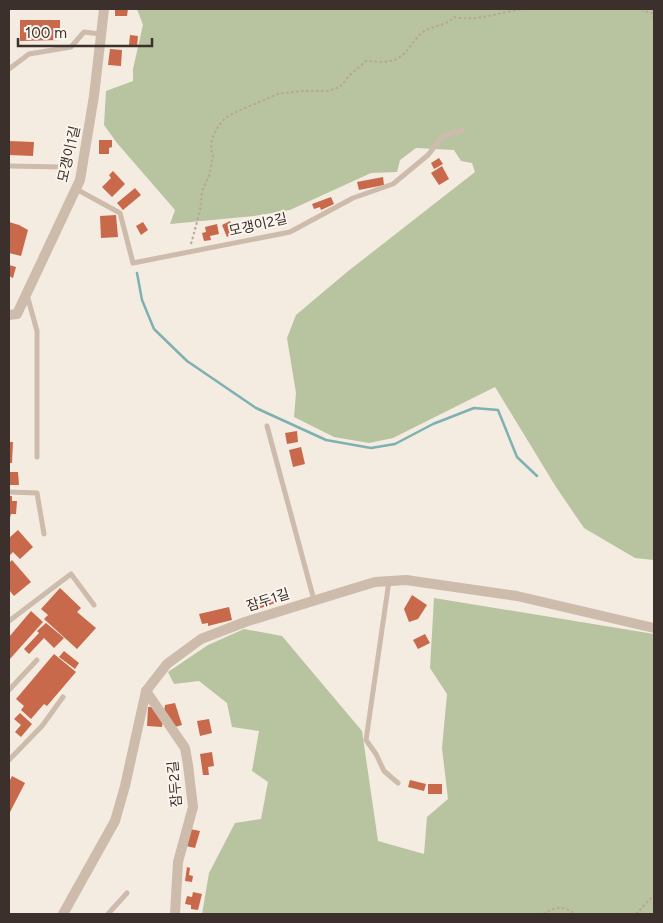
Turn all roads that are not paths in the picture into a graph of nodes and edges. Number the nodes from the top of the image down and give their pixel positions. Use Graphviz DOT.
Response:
graph roads {
  1 [pos="104,9"];
  2 [pos="100,34"];
  3 [pos="9,69"];
  4 [pos="463,130"];
  5 [pos="9,166"];
  6 [pos="60,168"];
  7 [pos="76,188"];
  8 [pos="26,294"];
  9 [pos="9,315"];
  10 [pos="267,426"];
  11 [pos="37,456"];
  12 [pos="9,492"];
  13 [pos="44,534"];
  14 [pos="390,582"];
  15 [pos="314,600"];
  16 [pos="94,605"];
  17 [pos="9,621"];
  18 [pos="654,628"];
  19 [pos="37,660"];
  20 [pos="9,690"];
  21 [pos="146,691"];
  22 [pos="63,697"];
  23 [pos="9,760"];
  24 [pos="398,783"];
  25 [pos="127,893"];
  26 [pos="63,914"];
  27 [pos="108,914"];
  28 [pos="175,914"];
  1 -- 2 [label="street, 모갱이1길"];
  2 -- 3 [label="lane"];
  2 -- 7 [label="street, 모갱이1길"];
  4 -- 7 [label="lane, 모갱이2길"];
  5 -- 6 [label="lane"];
  7 -- 8 [label="street, 모갱이1길"];
  8 -- 9 [label="street, 모갱이1길"];
  8 -- 11 [label="lane"];
  10 -- 15 [label="lane"];
  12 -- 13 [label="lane"];
  14 -- 15 [label="street, 잠두1길"];
  14 -- 18 [label="street, 잠두1길"];
  14 -- 24 [label="lane"];
  15 -- 21 [label="street, 잠두1길"];
  16 -- 17 [label="lane"];
  19 -- 20 [label="lane"];
  21 -- 26 [label="street, 잠두1길"];
  21 -- 28 [label="street, 잠두2길"];
  22 -- 23 [label="lane"];
  25 -- 27 [label="lane"];
}
